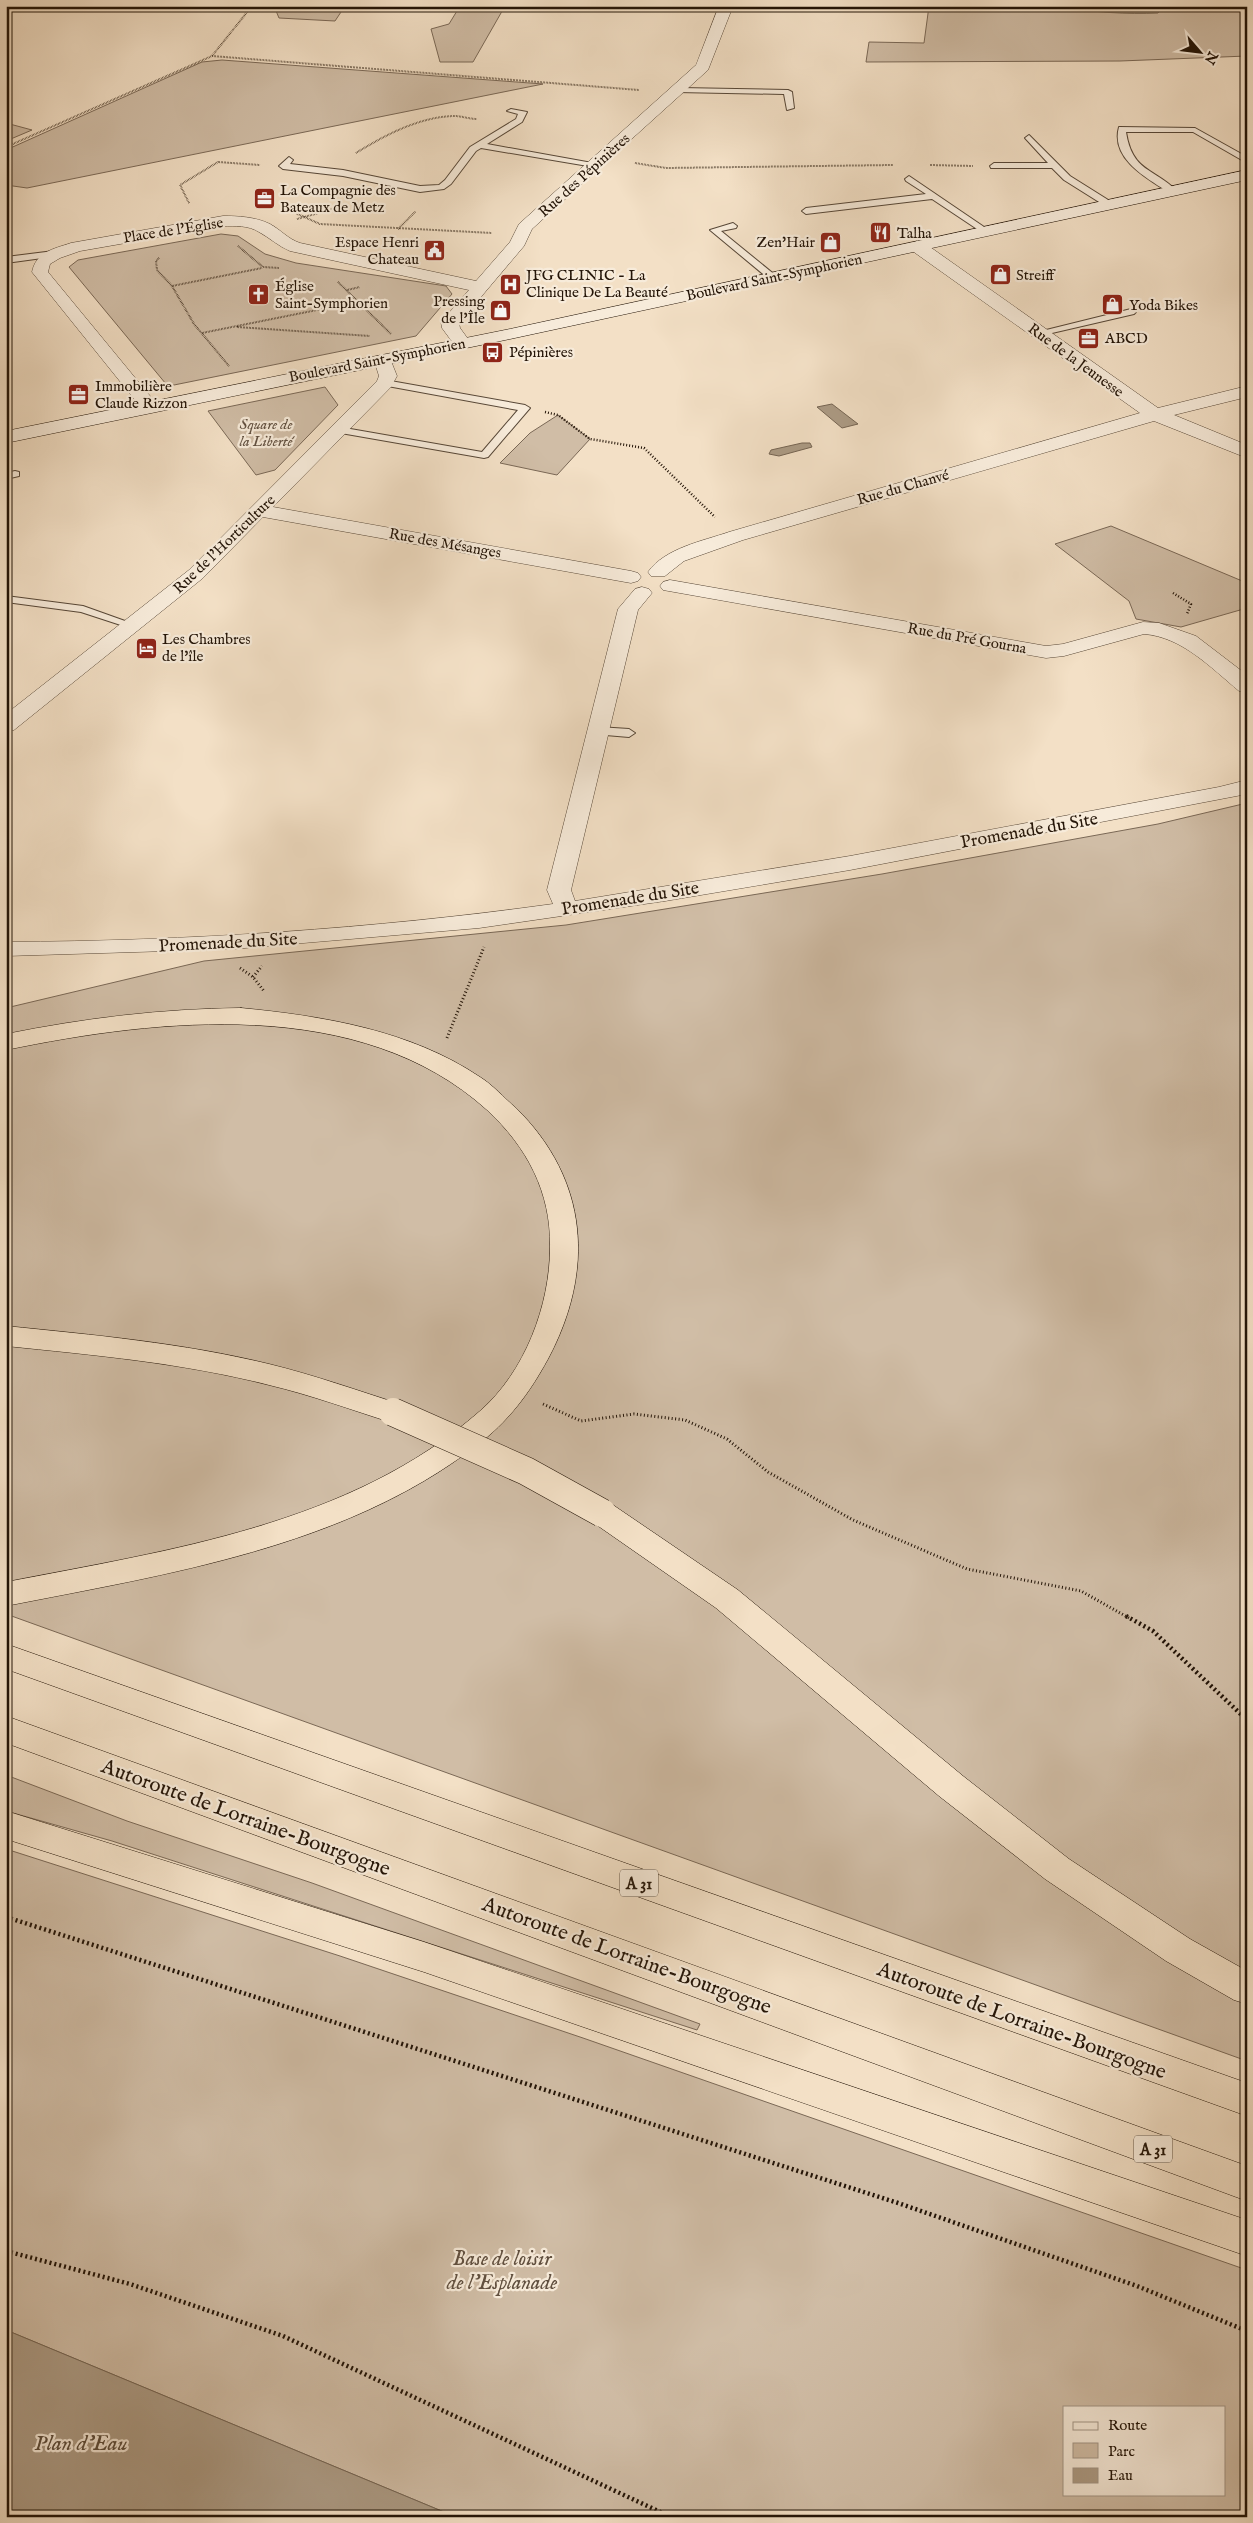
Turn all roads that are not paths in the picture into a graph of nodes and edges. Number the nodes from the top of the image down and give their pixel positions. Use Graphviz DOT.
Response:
graph roads {
  1 [pos="726,6"];
  2 [pos="679,91"];
  3 [pos="790,108"];
  4 [pos="511,111"];
  5 [pos="1029,138"];
  6 [pos="480,145"];
  7 [pos="598,161"];
  8 [pos="1247,161"];
  9 [pos="286,163"];
  10 [pos="994,166"];
  11 [pos="1053,166"];
  12 [pos="1247,175"];
  13 [pos="909,179"];
  14 [pos="1173,191"];
  15 [pos="934,196"];
  16 [pos="1110,205"];
  17 [pos="806,211"];
  18 [pos="733,226"];
  19 [pos="986,231"];
  20 [pos="917,246"];
  21 [pos="54,254"];
  22 [pos="6,260"];
  23 [pos="772,277"];
  24 [pos="480,287"];
  25 [pos="1131,312"];
  26 [pos="1038,333"];
  27 [pos="462,343"];
  28 [pos="382,360"];
  29 [pos="386,383"];
  30 [pos="1247,391"];
  31 [pos="149,406"];
  32 [pos="1154,414"];
  33 [pos="339,430"];
  34 [pos="6,437"];
  35 [pos="1247,452"];
  36 [pos="260,511"];
  37 [pos="664,579"];
  38 [pos="636,585"];
  39 [pos="6,599"];
  40 [pos="132,626"];
  41 [pos="1247,686"];
  42 [pos="6,725"];
  43 [pos="598,731"];
  44 [pos="629,733"];
  45 [pos="1247,786"];
  46 [pos="566,908"];
  47 [pos="6,949"];
  48 [pos="6,1042"];
  49 [pos="6,1336"];
  50 [pos="6,1594"];
  51 [pos="19,1661"];
  52 [pos="6,1729"];
  53 [pos="6,1825"];
  54 [pos="1247,1989"];
  55 [pos="1247,2100"];
  56 [pos="1247,2184"];
  57 [pos="1247,2238"];
  1 -- 2 [label="street, Rue des Pépinières"];
  2 -- 3 [label="lane"];
  2 -- 7 [label="street, Rue des Pépinières"];
  4 -- 6 [label="lane"];
  5 -- 11 [label="lane"];
  6 -- 7 [label="lane"];
  6 -- 9 [label="lane"];
  7 -- 24 [label="street, Rue des Pépinières"];
  8 -- 14 [label="lane"];
  10 -- 11 [label="lane"];
  11 -- 16 [label="lane"];
  12 -- 14 [label="street, Boulevard Saint-Symphorien"];
  13 -- 15 [label="lane"];
  14 -- 16 [label="street, Boulevard Saint-Symphorien"];
  15 -- 17 [label="lane"];
  15 -- 19 [label="lane"];
  16 -- 19 [label="street, Boulevard Saint-Symphorien"];
  18 -- 23 [label="lane"];
  19 -- 20 [label="street, Boulevard Saint-Symphorien"];
  20 -- 23 [label="street, Boulevard Saint-Symphorien"];
  20 -- 26 [label="street, Rue de la Jeunesse"];
  21 -- 22 [label="lane"];
  21 -- 24 [label="street, Place de l'Église"];
  21 -- 31 [label="street"];
  23 -- 27 [label="street, Boulevard Saint-Symphorien"];
  24 -- 27 [label="street, Rue des Pépinières"];
  25 -- 26 [label="lane"];
  26 -- 32 [label="street, Rue de la Jeunesse"];
  27 -- 28 [label="street, Boulevard Saint-Symphorien"];
  28 -- 29 [label="street"];
  28 -- 31 [label="street, Boulevard Saint-Symphorien"];
  29 -- 33 [label="street, Rue de l'Horticulture"];
  29 -- 33 [label="lane"];
  30 -- 32 [label="street, Rue du Chanvé"];
  31 -- 34 [label="street, Boulevard Saint-Symphorien"];
  32 -- 35 [label="street, Rue de la Jeunesse"];
  32 -- 37 [label="street, Rue du Chanvé"];
  33 -- 36 [label="street, Rue de l'Horticulture"];
  36 -- 38 [label="street, Rue des Mésanges"];
  36 -- 40 [label="street, Rue de l'Horticulture"];
  37 -- 38 [label="street"];
  37 -- 41 [label="street, Rue du Pré Gourna"];
  38 -- 43 [label="street"];
  39 -- 40 [label="lane"];
  40 -- 42 [label="street, Rue de l'Horticulture"];
  43 -- 44 [label="lane"];
  43 -- 46 [label="street"];
  45 -- 46 [label="street, Promenade du Site"];
  46 -- 47 [label="street, Promenade du Site"];
  48 -- 50 [label="highway"];
  49 -- 54 [label="highway, bridge"];
  51 -- 55 [label="highway, Autoroute de Lorraine-Bourgogne / A 31"];
  52 -- 56 [label="highway, Autoroute de Lorraine-Bourgogne / A 31"];
  53 -- 57 [label="highway"];
}
